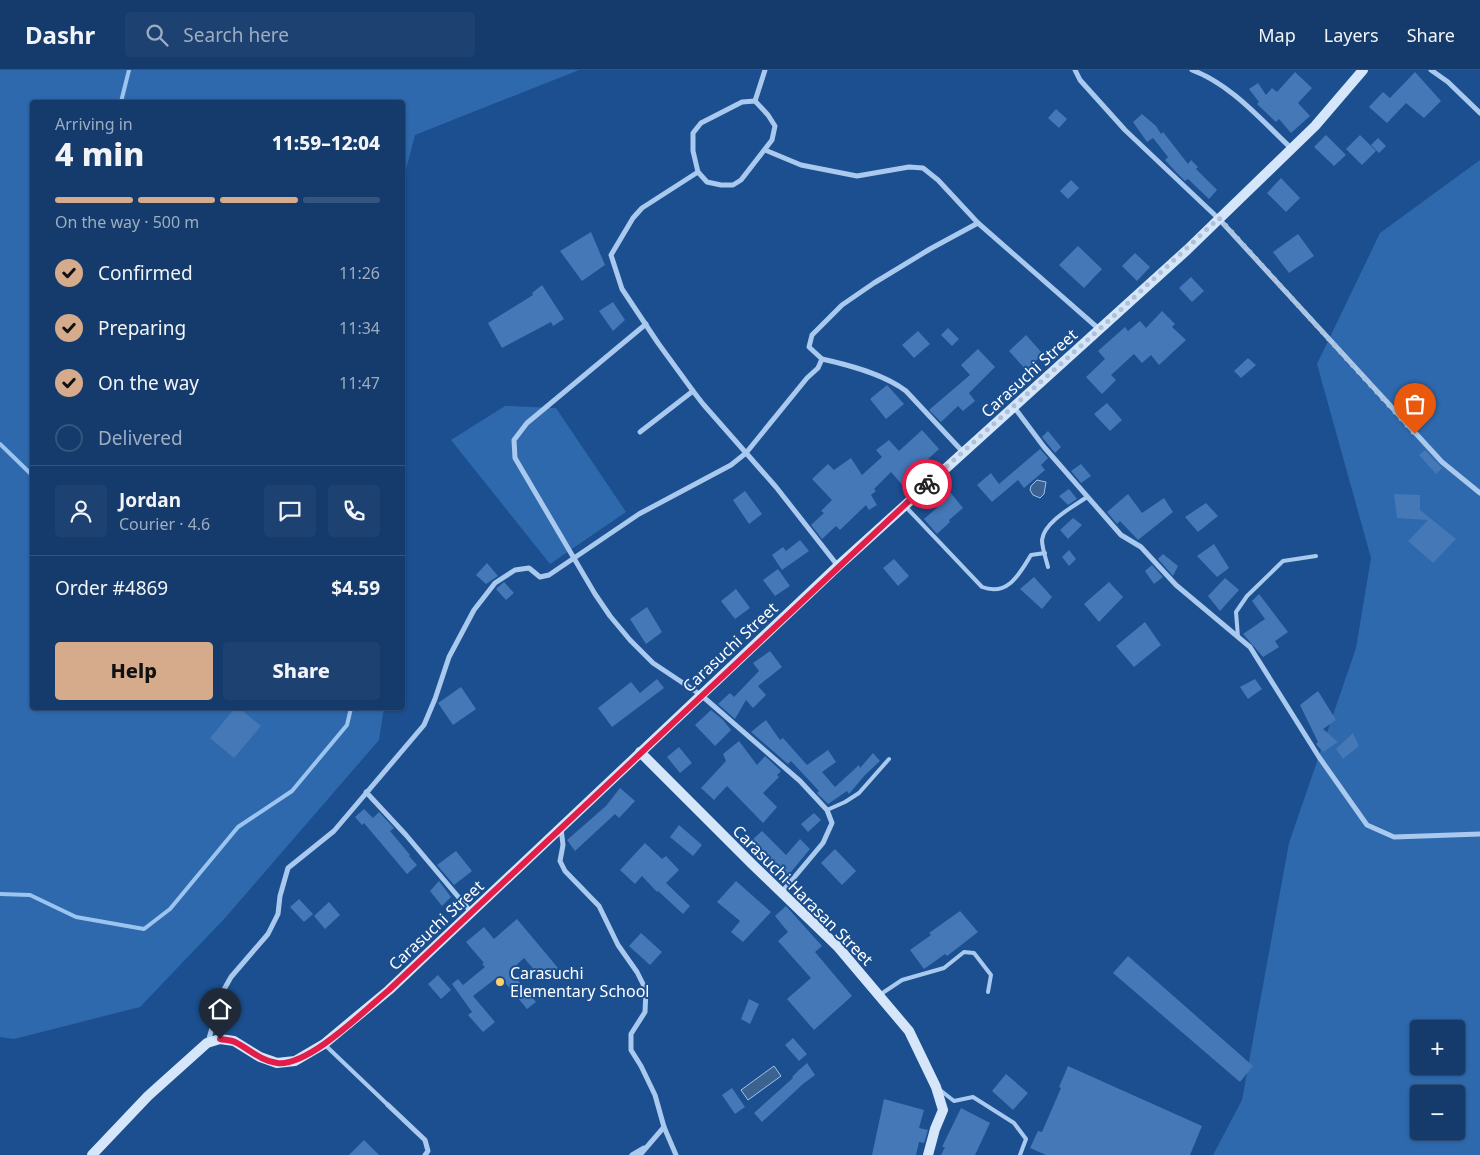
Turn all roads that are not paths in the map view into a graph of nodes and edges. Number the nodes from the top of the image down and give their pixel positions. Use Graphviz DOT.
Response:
graph roads {
  1 [pos="766,70"];
  2 [pos="1075,70"];
  3 [pos="1192,70"];
  4 [pos="1363,70"];
  5 [pos="1431,70"];
  6 [pos="754,101"];
  7 [pos="1480,113"];
  8 [pos="1292,149"];
  9 [pos="765,150"];
  10 [pos="698,172"];
  11 [pos="1219,218"];
  12 [pos="978,223"];
  13 [pos="646,324"];
  14 [pos="1099,329"];
  15 [pos="822,359"];
  16 [pos="693,391"];
  17 [pos="1014,407"];
  18 [pos="640,432"];
  19 [pos="963,452"];
  20 [pos="746,453"];
  21 [pos="1480,493"];
  22 [pos="1087,497"];
  23 [pos="904,505"];
  24 [pos="1045,553"];
  25 [pos="1316,556"];
  26 [pos="573,560"];
  27 [pos="838,566"];
  28 [pos="1048,567"];
  29 [pos="1238,637"];
  30 [pos="701,695"];
  31 [pos="640,752"];
  32 [pos="889,759"];
  33 [pos="366,792"];
  34 [pos="827,810"];
  35 [pos="561,828"];
  36 [pos="1480,834"];
  37 [pos="781,893"];
  38 [pos="471,912"];
  39 [pos="988,992"];
  40 [pos="879,996"];
  41 [pos="208,1043"];
  42 [pos="324,1044"];
  43 [pos="936,1087"];
  44 [pos="388,1104"];
  45 [pos="664,1127"];
  46 [pos="644,1148"];
  47 [pos="428,1154"];
  48 [pos="92,1155"];
  49 [pos="632,1155"];
  50 [pos="640,1155"];
  51 [pos="676,1155"];
  52 [pos="928,1155"];
  53 [pos="1020,1155"];
  1 -- 6 [label="street"];
  2 -- 11 [label="street"];
  3 -- 8 [label="street"];
  4 -- 8 [label="street, Carasuchi Street"];
  5 -- 7 [label="street"];
  6 -- 9 [label="street"];
  6 -- 10 [label="street"];
  8 -- 11 [label="street, Carasuchi Street"];
  9 -- 10 [label="street"];
  9 -- 12 [label="street"];
  10 -- 13 [label="street"];
  11 -- 14 [label="street, Carasuchi Street"];
  11 -- 21 [label="street"];
  12 -- 14 [label="street"];
  12 -- 15 [label="street"];
  13 -- 16 [label="street"];
  13 -- 26 [label="street"];
  14 -- 17 [label="street, Carasuchi Street"];
  15 -- 19 [label="street"];
  15 -- 20 [label="street"];
  16 -- 18 [label="street"];
  16 -- 20 [label="street"];
  17 -- 19 [label="street, Carasuchi Street"];
  17 -- 22 [label="street"];
  19 -- 23 [label="street, Carasuchi Street"];
  20 -- 26 [label="street"];
  20 -- 27 [label="street"];
  22 -- 24 [label="lane"];
  22 -- 29 [label="street"];
  23 -- 24 [label="lane"];
  23 -- 27 [label="street, Carasuchi Street"];
  24 -- 28 [label="lane"];
  25 -- 29 [label="lane"];
  26 -- 30 [label="street"];
  26 -- 33 [label="street"];
  27 -- 30 [label="street, Carasuchi Street"];
  29 -- 36 [label="street"];
  30 -- 31 [label="street, Carasuchi Street"];
  30 -- 34 [label="street"];
  31 -- 35 [label="street, Carasuchi Street"];
  31 -- 37 [label="street, Carasuchi-Harasan Street"];
  32 -- 34 [label="lane"];
  33 -- 38 [label="street"];
  33 -- 41 [label="street"];
  34 -- 37 [label="street"];
  35 -- 38 [label="street, Carasuchi Street"];
  35 -- 45 [label="street"];
  37 -- 40 [label="street, Carasuchi-Harasan Street"];
  38 -- 42 [label="street, Carasuchi Street"];
  39 -- 40 [label="lane"];
  40 -- 43 [label="street, Carasuchi-Harasan Street"];
  41 -- 42 [label="street, Carasuchi Street"];
  41 -- 48 [label="street"];
  42 -- 44 [label="lane"];
  43 -- 52 [label="street, Carasuchi-Harasan Street"];
  43 -- 53 [label="lane"];
  44 -- 47 [label="street"];
  45 -- 46 [label="street"];
  45 -- 51 [label="street"];
  46 -- 49 [label="street"];
  46 -- 50 [label="street"];
}
